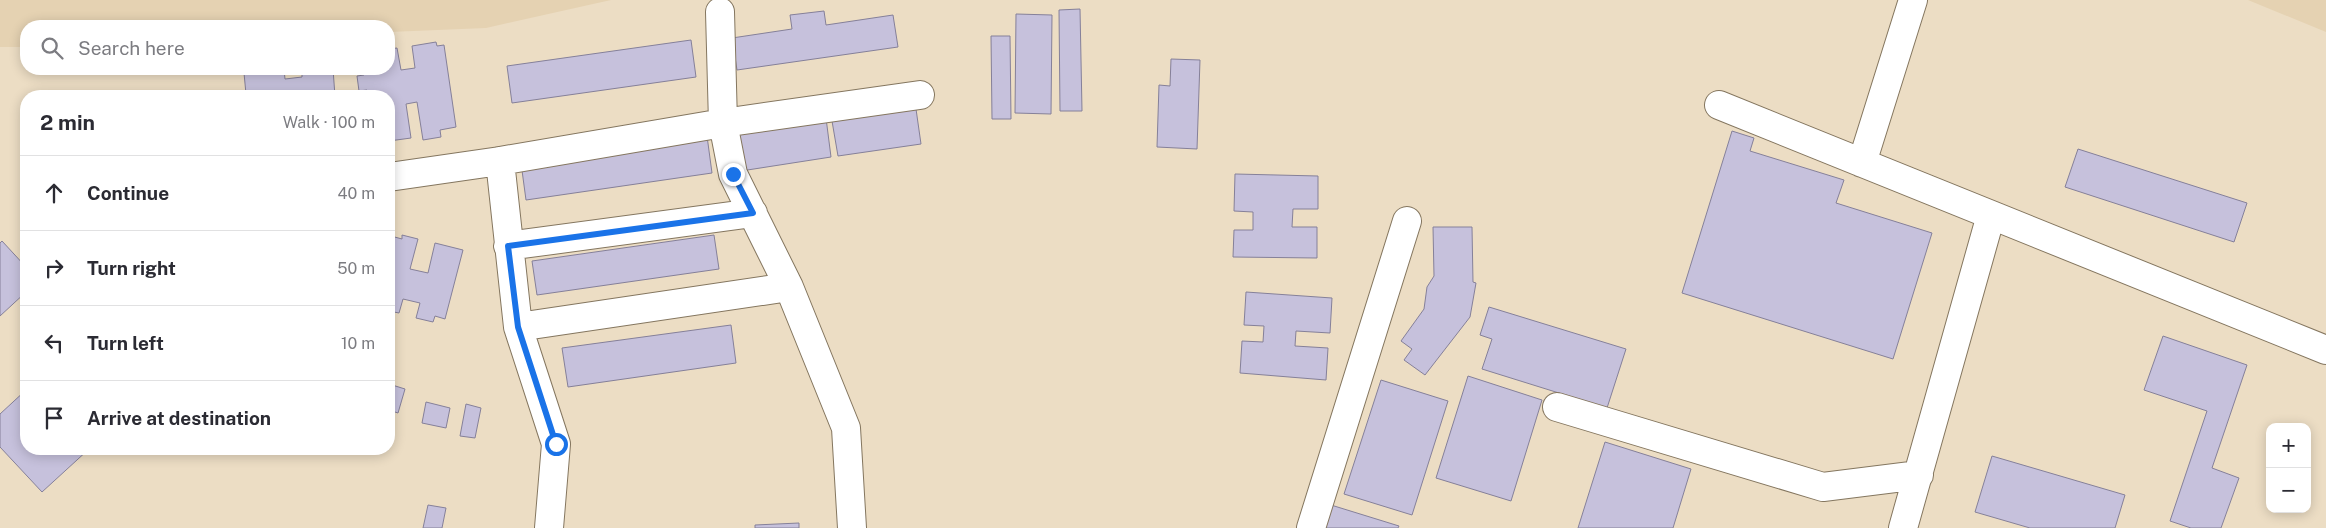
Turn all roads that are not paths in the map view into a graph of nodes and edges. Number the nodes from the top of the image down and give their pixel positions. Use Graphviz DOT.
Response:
graph roads {
  1 [pos="1913,0"];
  2 [pos="720,12"];
  3 [pos="920,95"];
  4 [pos="1719,106"];
  5 [pos="723,123"];
  6 [pos="500,161"];
  7 [pos="1862,163"];
  8 [pos="395,176"];
  9 [pos="753,213"];
  10 [pos="1991,215"];
  11 [pos="1407,221"];
  12 [pos="508,246"];
  13 [pos="790,287"];
  14 [pos="518,327"];
  15 [pos="2326,350"];
  16 [pos="1557,407"];
  17 [pos="1919,475"];
  18 [pos="549,528"];
  19 [pos="852,528"];
  20 [pos="1311,528"];
  21 [pos="1903,528"];
  1 -- 7 [label="street"];
  2 -- 5 [label="street"];
  3 -- 5 [label="street"];
  4 -- 7 [label="street"];
  5 -- 6 [label="street"];
  5 -- 9 [label="street"];
  6 -- 8 [label="street"];
  6 -- 12 [label="street"];
  7 -- 10 [label="street"];
  9 -- 12 [label="street"];
  9 -- 13 [label="street"];
  10 -- 15 [label="street"];
  10 -- 17 [label="street"];
  11 -- 20 [label="street"];
  12 -- 14 [label="street"];
  13 -- 14 [label="street"];
  13 -- 19 [label="street"];
  14 -- 18 [label="street"];
  16 -- 17 [label="street"];
  17 -- 21 [label="street"];
}
